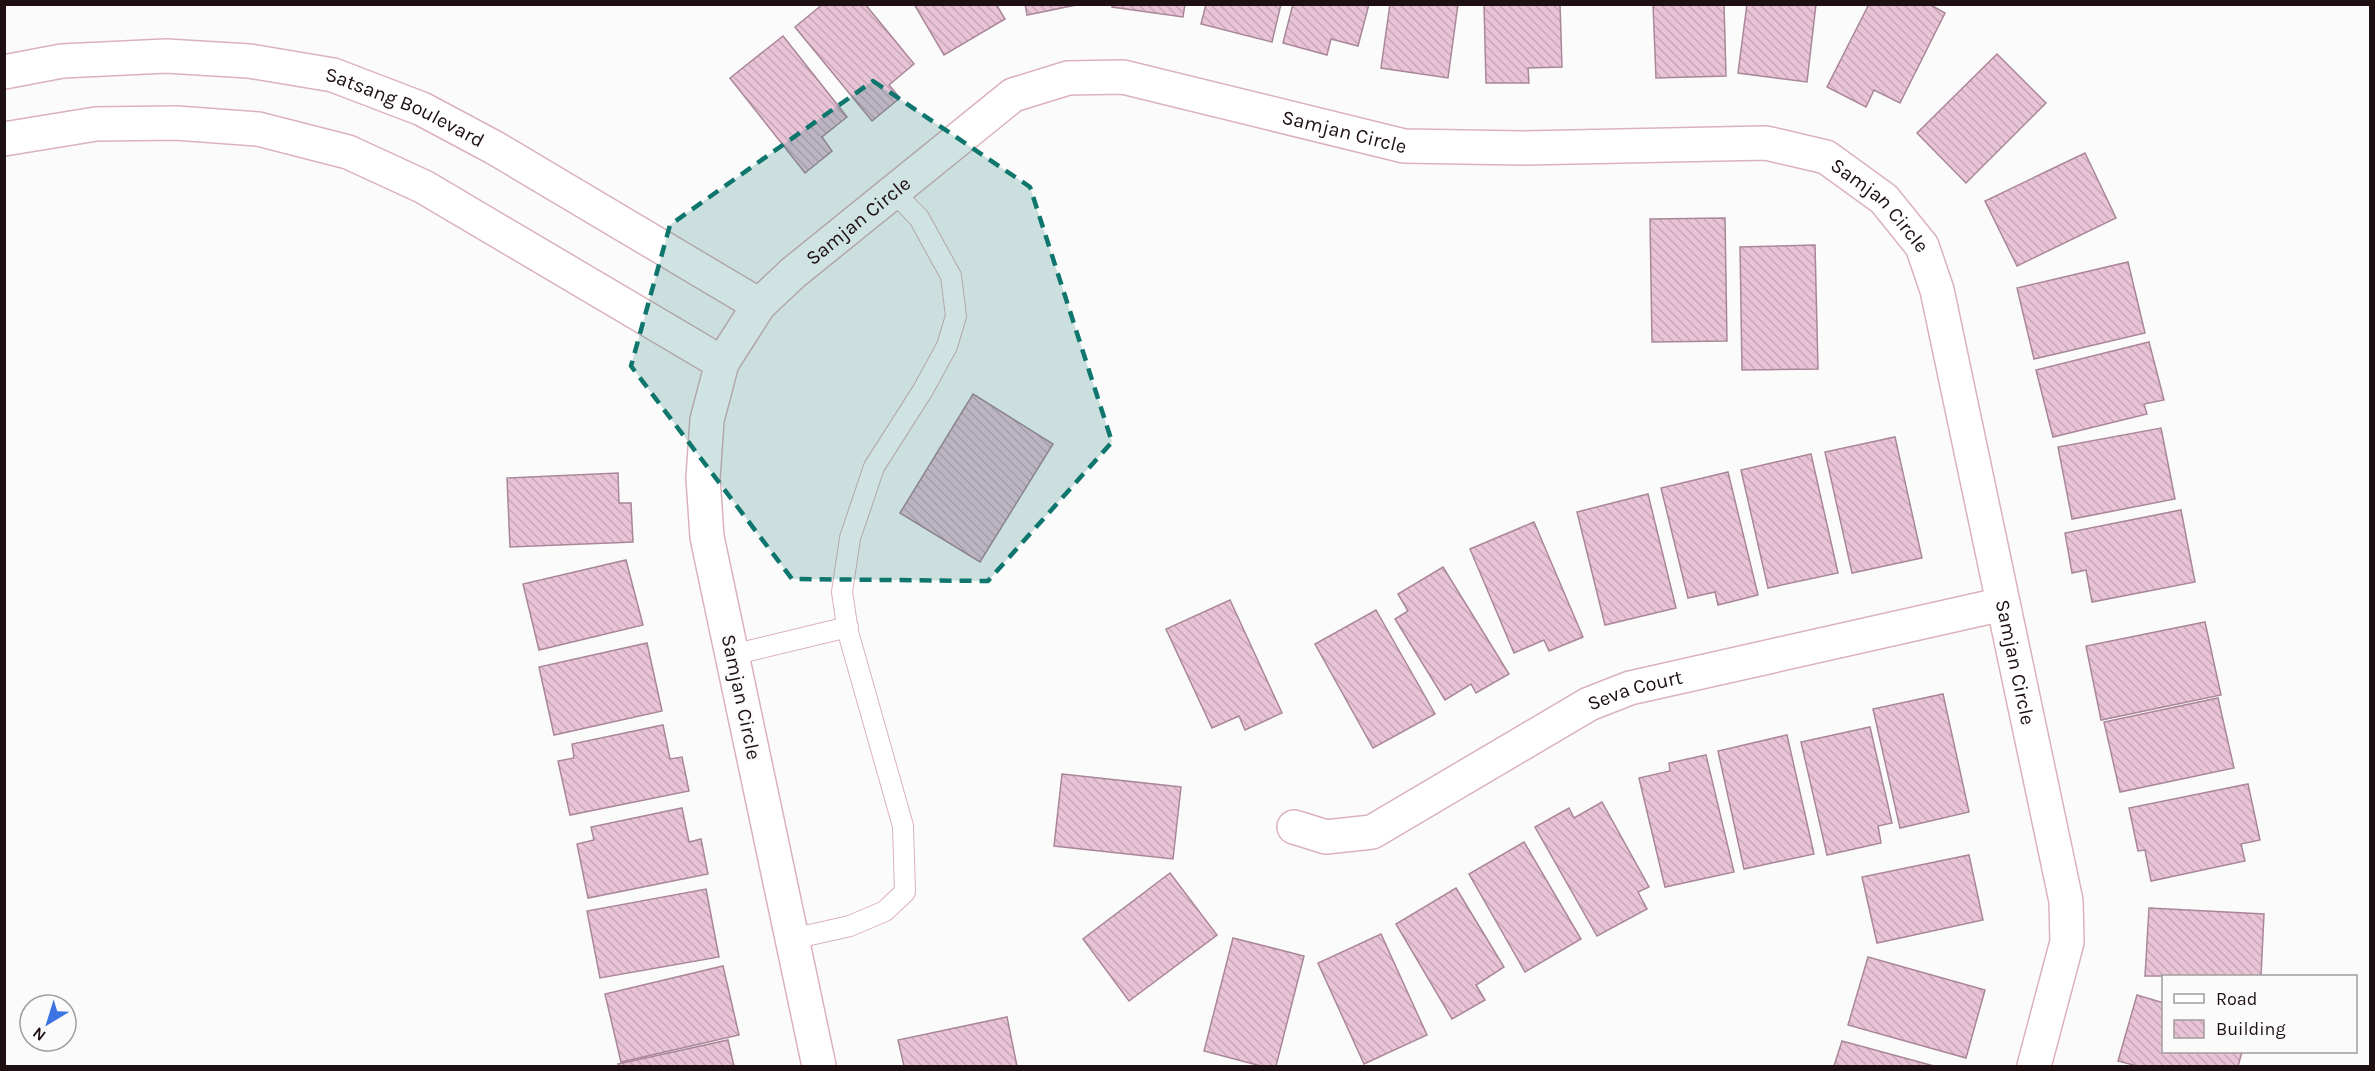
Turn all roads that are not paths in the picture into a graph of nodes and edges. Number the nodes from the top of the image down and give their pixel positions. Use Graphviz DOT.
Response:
graph roads {
  1 [pos="4,72"];
  2 [pos="4,139"];
  3 [pos="894,192"];
  4 [pos="759,306"];
  5 [pos="722,363"];
  6 [pos="2003,604"];
  7 [pos="848,627"];
  8 [pos="732,655"];
  9 [pos="1294,827"];
  10 [pos="792,939"];
  11 [pos="819,1066"];
  12 [pos="2034,1066"];
  1 -- 4 [label="street, Satsang Boulevard"];
  2 -- 5 [label="street"];
  3 -- 4 [label="street, Samjan Circle"];
  3 -- 6 [label="street, Samjan Circle"];
  3 -- 7 [label="lane"];
  4 -- 5 [label="street, Samjan Circle"];
  5 -- 8 [label="street, Samjan Circle"];
  6 -- 9 [label="street, Seva Court"];
  6 -- 12 [label="street, Samjan Circle"];
  7 -- 8 [label="lane"];
  7 -- 10 [label="lane"];
  8 -- 10 [label="street, Samjan Circle"];
  10 -- 11 [label="street, Samjan Circle"];
}
